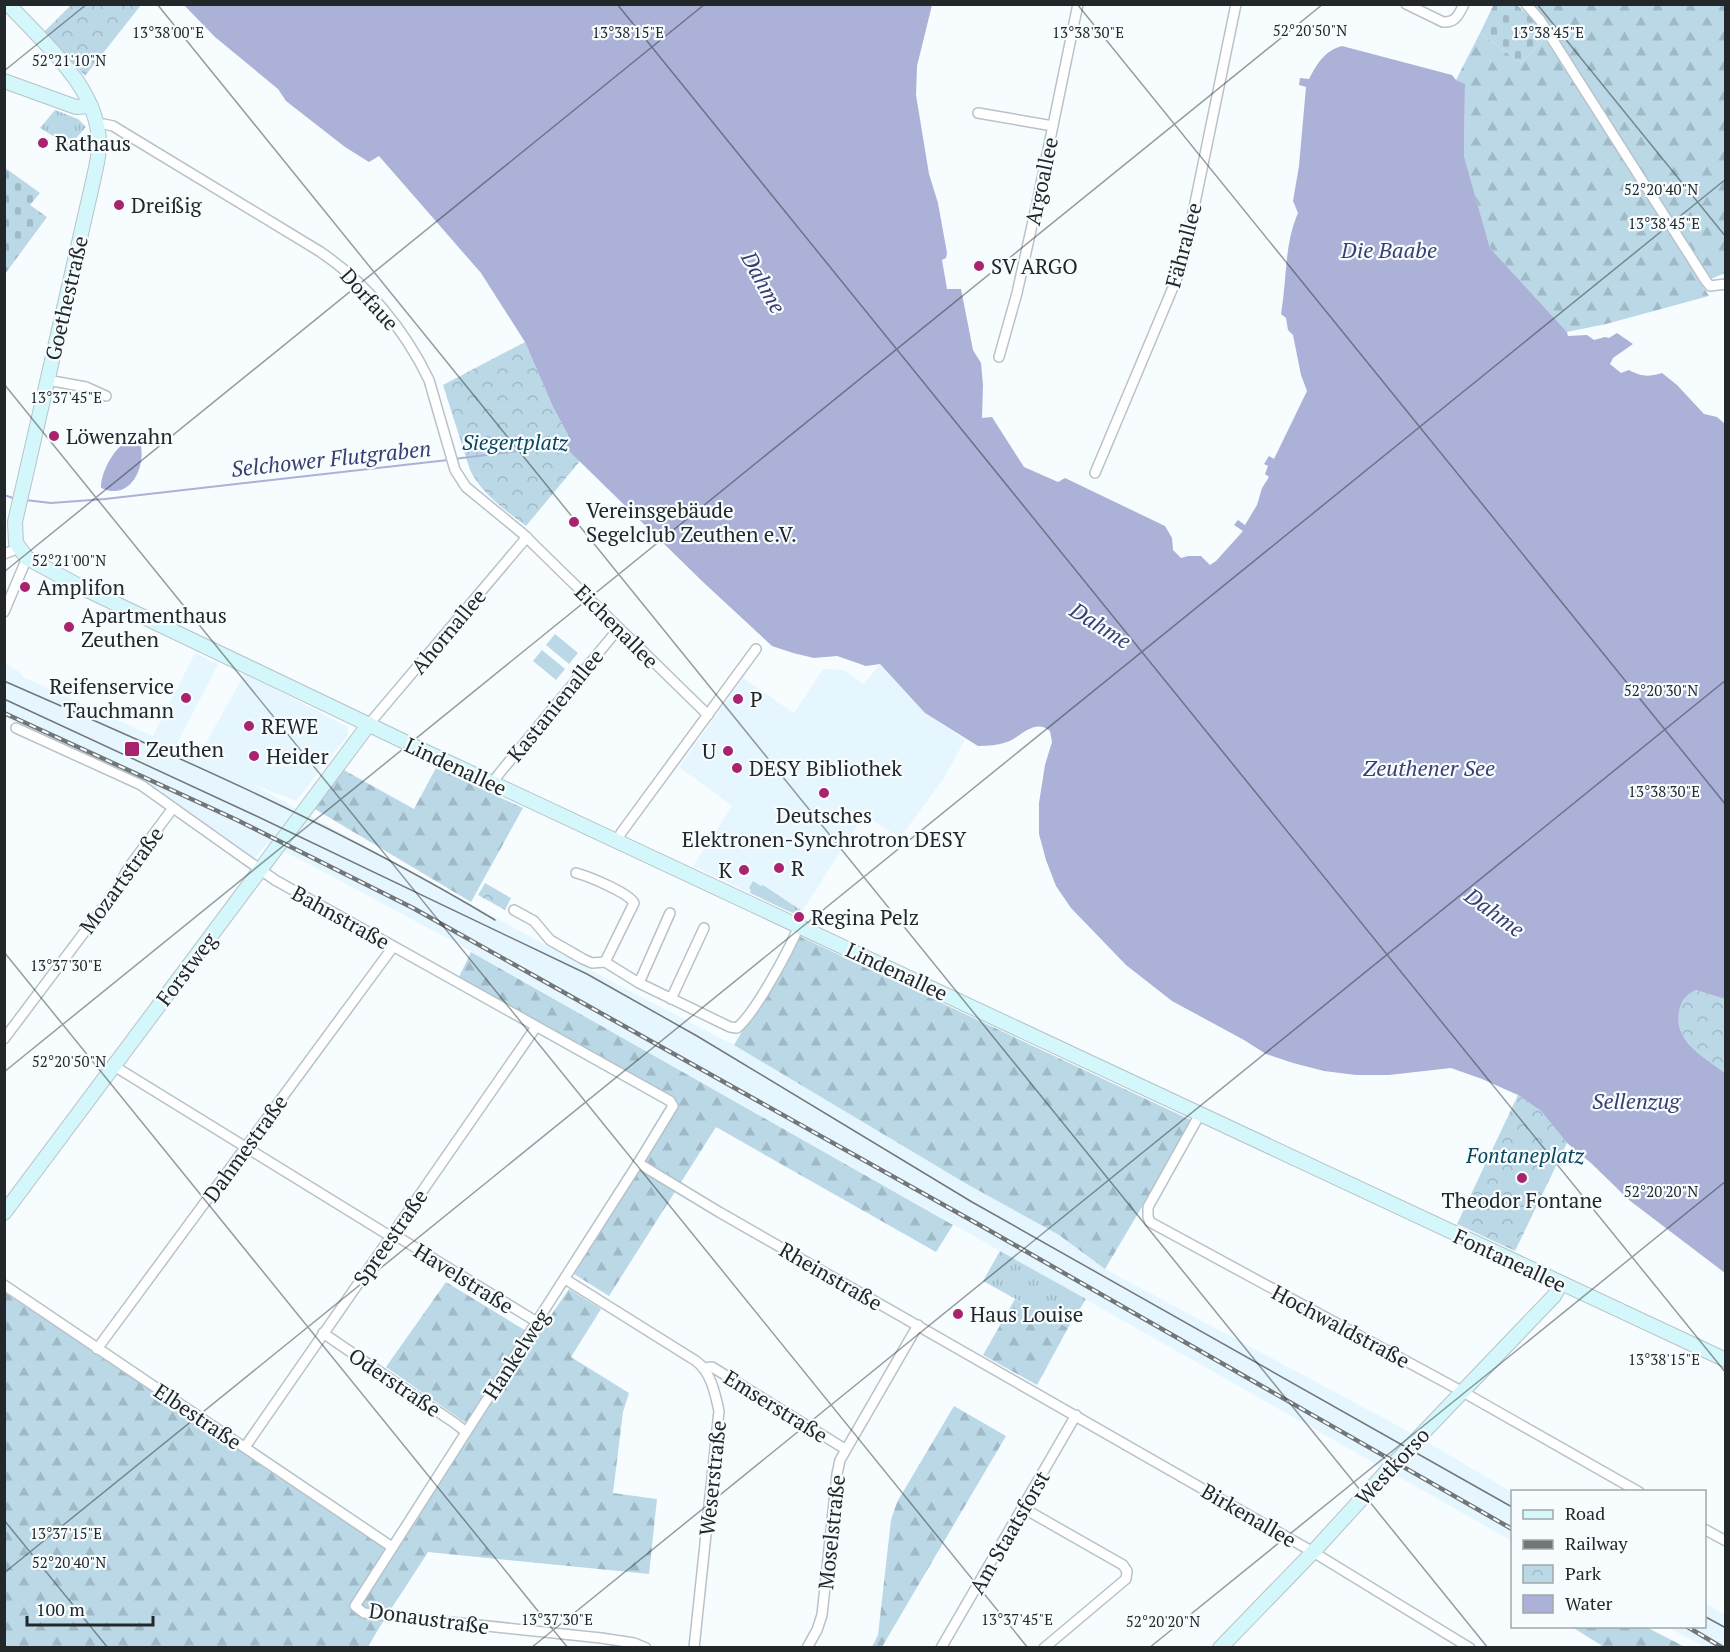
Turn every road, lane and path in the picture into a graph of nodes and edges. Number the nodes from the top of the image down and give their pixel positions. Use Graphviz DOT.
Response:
graph roads {
  1 [pos="8,4"];
  2 [pos="1077,4"];
  3 [pos="1236,4"];
  4 [pos="1406,4"];
  5 [pos="1464,4"];
  6 [pos="1526,4"];
  7 [pos="4,81"];
  8 [pos="91,106"];
  9 [pos="978,113"];
  10 [pos="96,125"];
  11 [pos="1053,126"];
  12 [pos="1725,284"];
  13 [pos="999,357"];
  14 [pos="46,380"];
  15 [pos="106,396"];
  16 [pos="1095,473"];
  17 [pos="527,537"];
  18 [pos="23,553"];
  19 [pos="4,554"];
  20 [pos="4,612"];
  21 [pos="619,628"];
  22 [pos="756,649"];
  23 [pos="708,715"];
  24 [pos="369,724"];
  25 [pos="16,728"];
  26 [pos="494,783"];
  27 [pos="174,808"];
  28 [pos="618,841"];
  29 [pos="260,869"];
  30 [pos="576,873"];
  31 [pos="514,910"];
  32 [pos="670,913"];
  33 [pos="799,926"];
  34 [pos="704,928"];
  35 [pos="393,947"];
  36 [pos="605,962"];
  37 [pos="639,983"];
  38 [pos="671,999"];
  39 [pos="536,1027"];
  40 [pos="4,1039"];
  41 [pos="114,1066"];
  42 [pos="670,1101"];
  43 [pos="1200,1114"];
  44 [pos="245,1148"];
  45 [pos="1294,1158"];
  46 [pos="638,1163"];
  47 [pos="4,1213"];
  48 [pos="392,1235"];
  49 [pos="565,1279"];
  50 [pos="1561,1283"];
  51 [pos="4,1286"];
  52 [pos="537,1322"];
  53 [pos="918,1325"];
  54 [pos="323,1333"];
  55 [pos="97,1349"];
  56 [pos="1725,1360"];
  57 [pos="705,1368"];
  58 [pos="1025,1387"];
  59 [pos="1463,1392"];
  60 [pos="1076,1415"];
  61 [pos="466,1432"];
  62 [pos="245,1447"];
  63 [pos="845,1449"];
  64 [pos="1637,1490"];
  65 [pos="1023,1508"];
  66 [pos="1706,1530"];
  67 [pos="1725,1541"];
  68 [pos="392,1547"];
  69 [pos="1313,1552"];
  70 [pos="355,1606"];
  71 [pos="646,1647"];
  72 [pos="694,1647"];
  73 [pos="807,1647"];
  74 [pos="941,1647"];
  75 [pos="1044,1647"];
  76 [pos="1221,1647"];
  77 [pos="1470,1647"];
  1 -- 8 [label="main road, Goethestraße"];
  2 -- 11 [label="street, Argoallee"];
  3 -- 16 [label="street, Fährallee"];
  4 -- 5 [label="street"];
  6 -- 12 [label="street"];
  7 -- 8 [label="main road"];
  8 -- 10 [label="main road, Goethestraße"];
  9 -- 11 [label="street"];
  10 -- 14 [label="main road, Goethestraße"];
  10 -- 17 [label="street, Dorfaue"];
  11 -- 13 [label="street, Argoallee"];
  14 -- 15 [label="street"];
  14 -- 18 [label="main road, Goethestraße"];
  17 -- 21 [label="street, Eichenallee"];
  17 -- 24 [label="street, Ahornallee"];
  18 -- 19 [label="street"];
  18 -- 20 [label="street, Goethestraße"];
  18 -- 24 [label="main road"];
  21 -- 23 [label="street, Eichenallee"];
  21 -- 26 [label="street, Kastanienallee"];
  22 -- 23 [label="street"];
  23 -- 28 [label="street"];
  24 -- 26 [label="main road, Lindenallee"];
  24 -- 29 [label="main road, Forstweg"];
  25 -- 27 [label="street, Bahnstraße"];
  26 -- 28 [label="main road, Lindenallee"];
  27 -- 29 [label="street, Bahnstraße"];
  27 -- 40 [label="street, Mozartstraße"];
  28 -- 33 [label="main road, Lindenallee"];
  29 -- 35 [label="street, Bahnstraße"];
  29 -- 41 [label="main road, Forstweg"];
  30 -- 36 [label="street"];
  31 -- 36 [label="street"];
  32 -- 37 [label="street"];
  33 -- 38 [label="street"];
  33 -- 43 [label="main road, Lindenallee"];
  34 -- 38 [label="street"];
  35 -- 39 [label="street, Bahnstraße"];
  35 -- 44 [label="street, Dahmestraße"];
  36 -- 37 [label="street"];
  37 -- 38 [label="street"];
  39 -- 42 [label="street, Bahnstraße"];
  39 -- 48 [label="street, Spreestraße"];
  41 -- 44 [label="street, Havelstraße"];
  41 -- 47 [label="main road, Forstweg"];
  42 -- 46 [label="street, Hankelweg"];
  43 -- 45 [label="main road, Lindenallee"];
  43 -- 59 [label="street, Hochwaldstraße"];
  44 -- 48 [label="street, Havelstraße"];
  44 -- 55 [label="street, Dahmestraße"];
  45 -- 50 [label="main road, Fontaneallee"];
  46 -- 49 [label="street, Hankelweg"];
  46 -- 53 [label="street, Rheinstraße"];
  48 -- 52 [label="street, Havelstraße"];
  48 -- 54 [label="street, Spreestraße"];
  49 -- 52 [label="street, Hankelweg"];
  49 -- 57 [label="street"];
  50 -- 56 [label="main road, Fontaneallee"];
  50 -- 59 [label="main road, Westkorso"];
  51 -- 55 [label="street, Elbestraße"];
  52 -- 61 [label="street, Hankelweg"];
  53 -- 58 [label="street, Rheinstraße"];
  53 -- 63 [label="street, Moselstraße"];
  54 -- 61 [label="street, Oderstraße"];
  54 -- 62 [label="street, Spreestraße"];
  55 -- 62 [label="street, Elbestraße"];
  57 -- 63 [label="street, Emserstraße"];
  57 -- 72 [label="street, Weserstraße"];
  58 -- 60 [label="street, Birkenallee"];
  59 -- 64 [label="street, Hochwaldstraße"];
  59 -- 69 [label="main road, Westkorso"];
  60 -- 65 [label="street, Am Staatsforst"];
  60 -- 69 [label="street, Birkenallee"];
  61 -- 68 [label="street, Hankelweg"];
  62 -- 68 [label="street, Elbestraße"];
  63 -- 73 [label="street, Moselstraße"];
  65 -- 74 [label="street, Am Staatsforst"];
  65 -- 75 [label="street"];
  66 -- 67 [label="street"];
  68 -- 70 [label="street, Hankelweg"];
  69 -- 76 [label="main road, Westkorso"];
  69 -- 77 [label="street, Birkenallee"];
  70 -- 71 [label="street, Donaustraße"];
}
